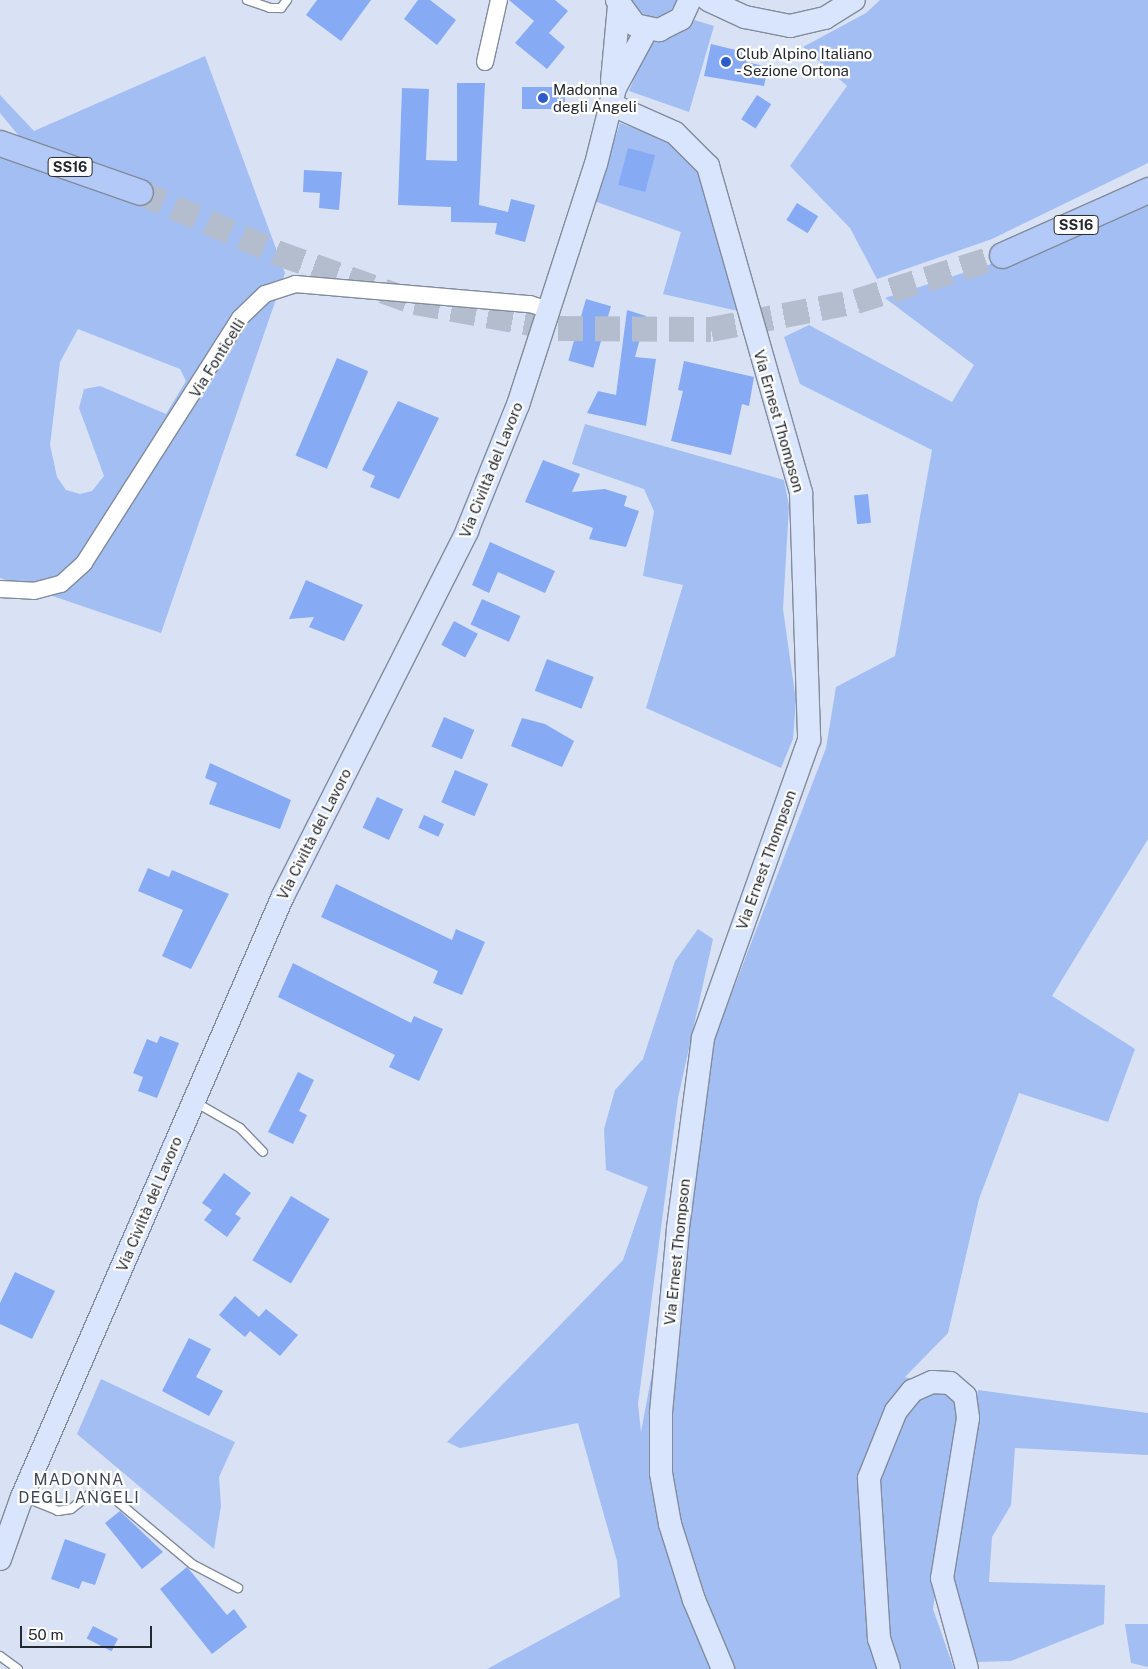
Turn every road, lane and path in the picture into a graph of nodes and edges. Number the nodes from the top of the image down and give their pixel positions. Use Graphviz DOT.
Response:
graph roads {
  1 [pos="248,0"];
  2 [pos="287,0"];
  3 [pos="498,0"];
  4 [pos="708,0"];
  5 [pos="854,0"];
  6 [pos="618,3"];
  7 [pos="685,9"];
  8 [pos="745,17"];
  9 [pos="647,29"];
  10 [pos="485,62"];
  11 [pos="610,104"];
  12 [pos="0,143"];
  13 [pos="1148,190"];
  14 [pos="140,192"];
  15 [pos="1002,255"];
  16 [pos="549,310"];
  17 [pos="0,589"];
  18 [pos="194,1101"];
  19 [pos="263,1152"];
  20 [pos="22,1496"];
  21 [pos="0,1559"];
  22 [pos="238,1588"];
  23 [pos="0,1656"];
  24 [pos="18,1669"];
  25 [pos="723,1669"];
  26 [pos="889,1669"];
  27 [pos="967,1669"];
  1 -- 2 [label="lane"];
  3 -- 10 [label="street"];
  4 -- 8 [label="street"];
  5 -- 8 [label="street"];
  6 -- 9 [label="street"];
  6 -- 11 [label="street, Via Civiltà del Lavoro"];
  7 -- 8 [label="street"];
  7 -- 9 [label="street"];
  9 -- 11 [label="street, Via Civiltà del Lavoro"];
  11 -- 16 [label="street, Via Civiltà del Lavoro"];
  11 -- 25 [label="street, Via Ernest Thompson"];
  12 -- 14 [label="main road, SS16"];
  13 -- 15 [label="main road, SS16"];
  16 -- 17 [label="street, Via Fonticelli"];
  16 -- 18 [label="street, Via Civiltà del Lavoro"];
  18 -- 19 [label="lane"];
  18 -- 20 [label="street, Via Civiltà del Lavoro"];
  20 -- 21 [label="street, Via Civiltà del Lavoro"];
  20 -- 22 [label="lane"];
  23 -- 24 [label="lane"];
  26 -- 27 [label="street"];
}
